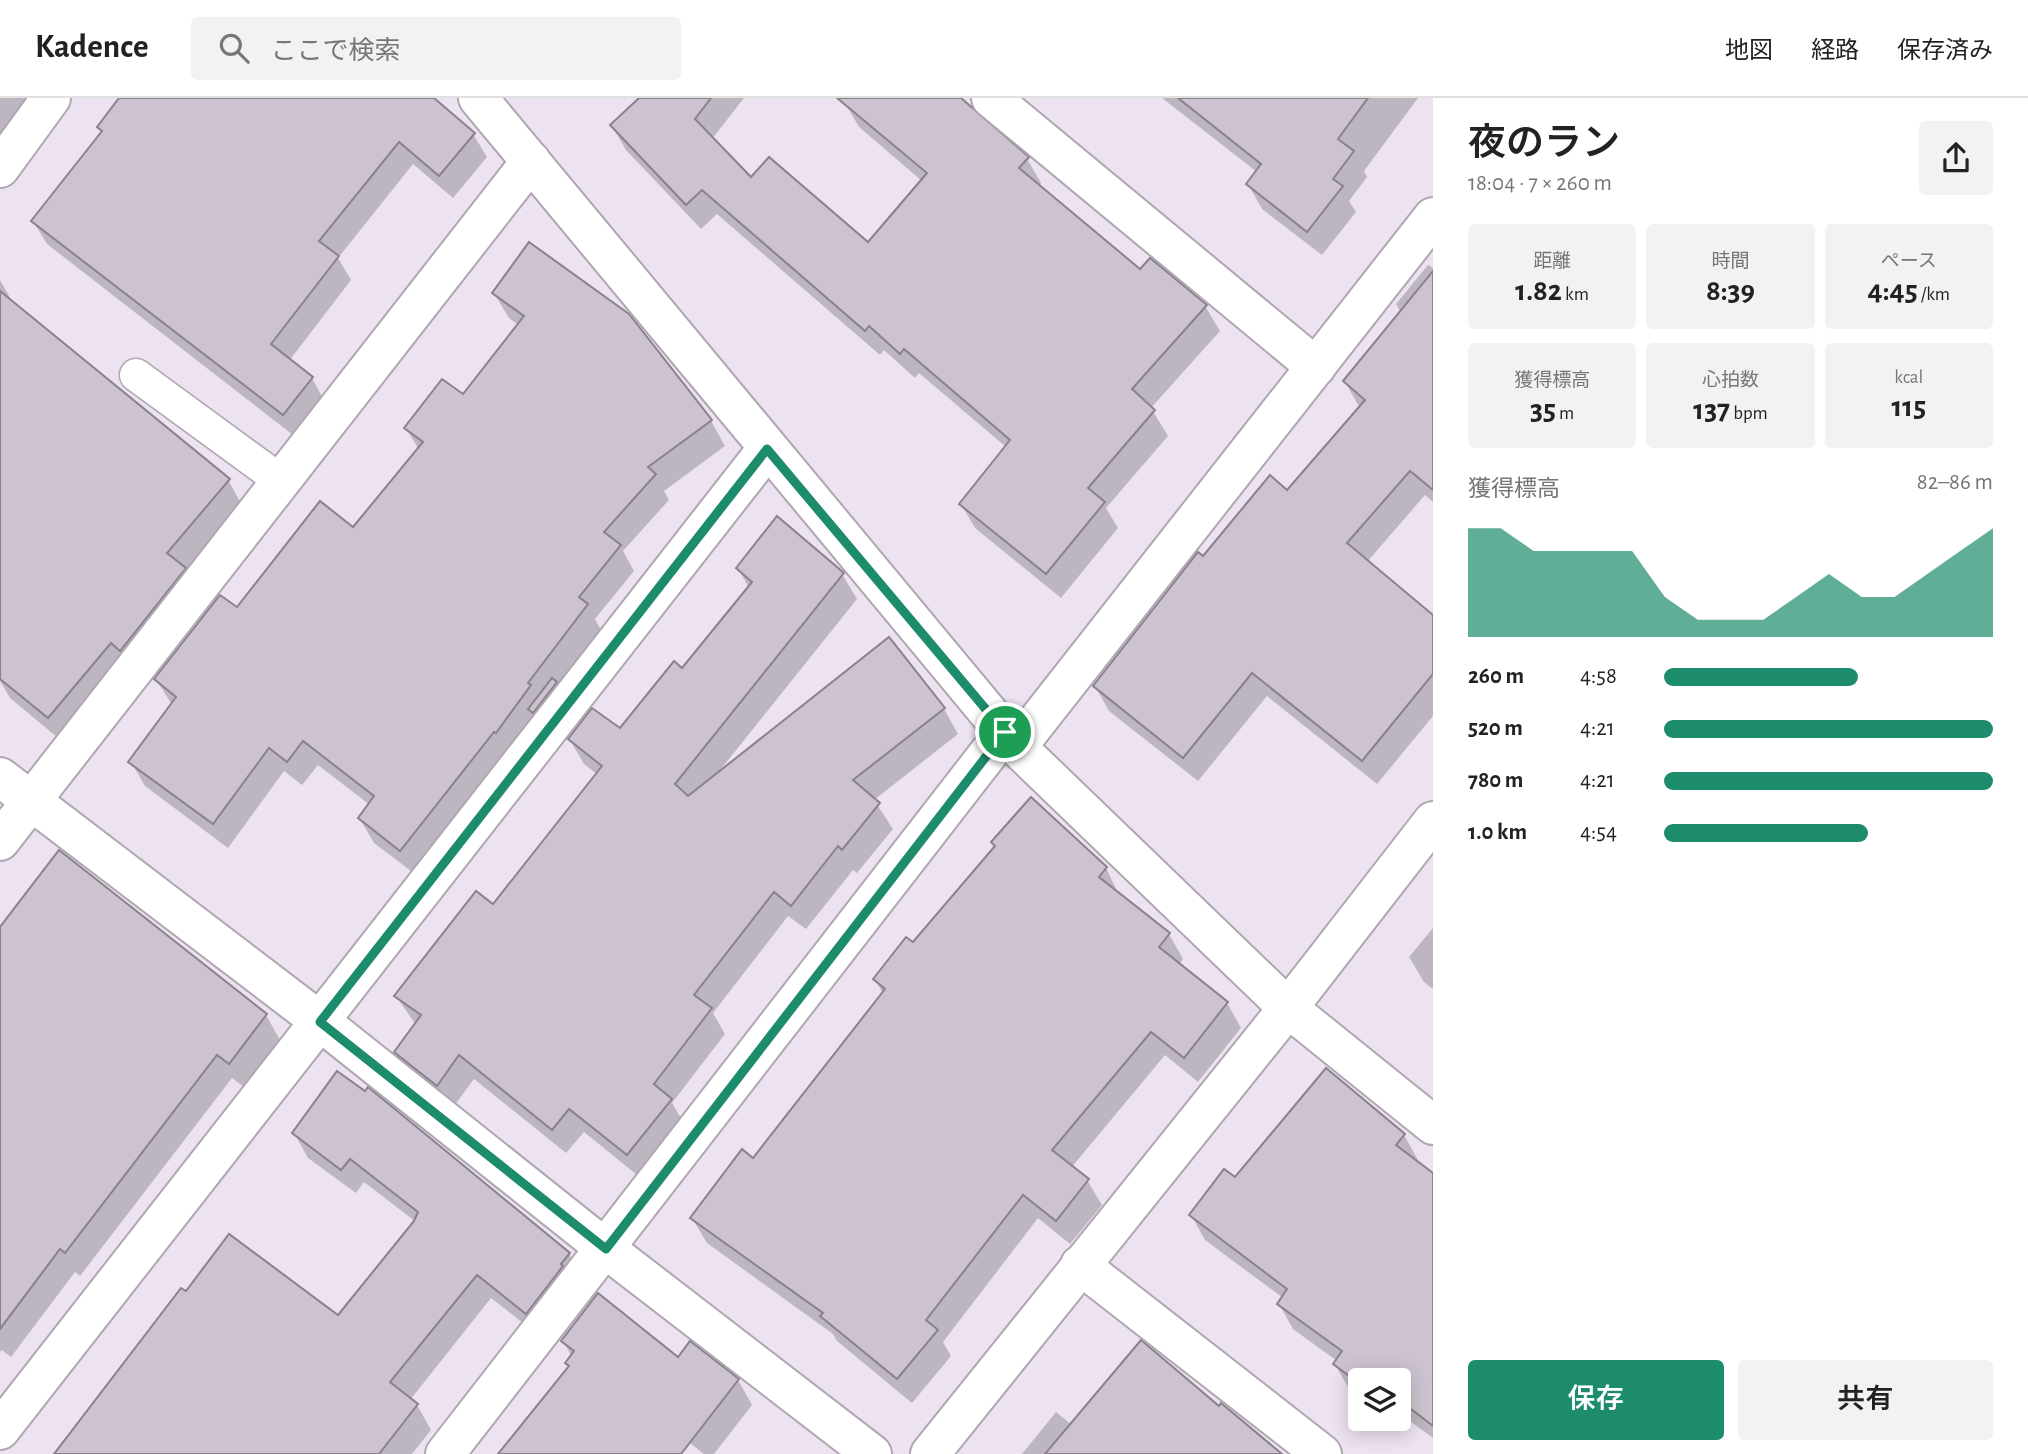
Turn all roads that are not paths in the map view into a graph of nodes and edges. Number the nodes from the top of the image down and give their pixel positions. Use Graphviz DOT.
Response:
graph roads {
  1 [pos="51,98"];
  2 [pos="478,98"];
  3 [pos="991,98"];
  4 [pos="531,161"];
  5 [pos="0,168"];
  6 [pos="1433,217"];
  7 [pos="1316,367"];
  8 [pos="136,375"];
  9 [pos="767,449"];
  10 [pos="281,481"];
  11 [pos="1011,740"];
  12 [pos="0,777"];
  13 [pos="31,801"];
  14 [pos="1433,821"];
  15 [pos="0,841"];
  16 [pos="1288,1007"];
  17 [pos="320,1022"];
  18 [pos="1433,1125"];
  19 [pos="606,1249"];
  20 [pos="1080,1265"];
  21 [pos="0,1430"];
  22 [pos="445,1454"];
  23 [pos="872,1454"];
  24 [pos="930,1454"];
  25 [pos="1322,1454"];
  1 -- 5 [label="street"];
  2 -- 4 [label="street"];
  3 -- 7 [label="street"];
  4 -- 9 [label="street"];
  4 -- 10 [label="street"];
  6 -- 7 [label="street"];
  7 -- 11 [label="street"];
  8 -- 10 [label="lane"];
  9 -- 11 [label="street"];
  9 -- 17 [label="street"];
  10 -- 13 [label="street"];
  11 -- 16 [label="street"];
  11 -- 19 [label="street"];
  12 -- 13 [label="street"];
  13 -- 15 [label="street"];
  13 -- 17 [label="street"];
  14 -- 16 [label="street"];
  16 -- 18 [label="street"];
  16 -- 20 [label="street"];
  17 -- 19 [label="street"];
  17 -- 21 [label="street"];
  19 -- 22 [label="street"];
  19 -- 23 [label="street"];
  20 -- 24 [label="street"];
  20 -- 25 [label="street"];
}
